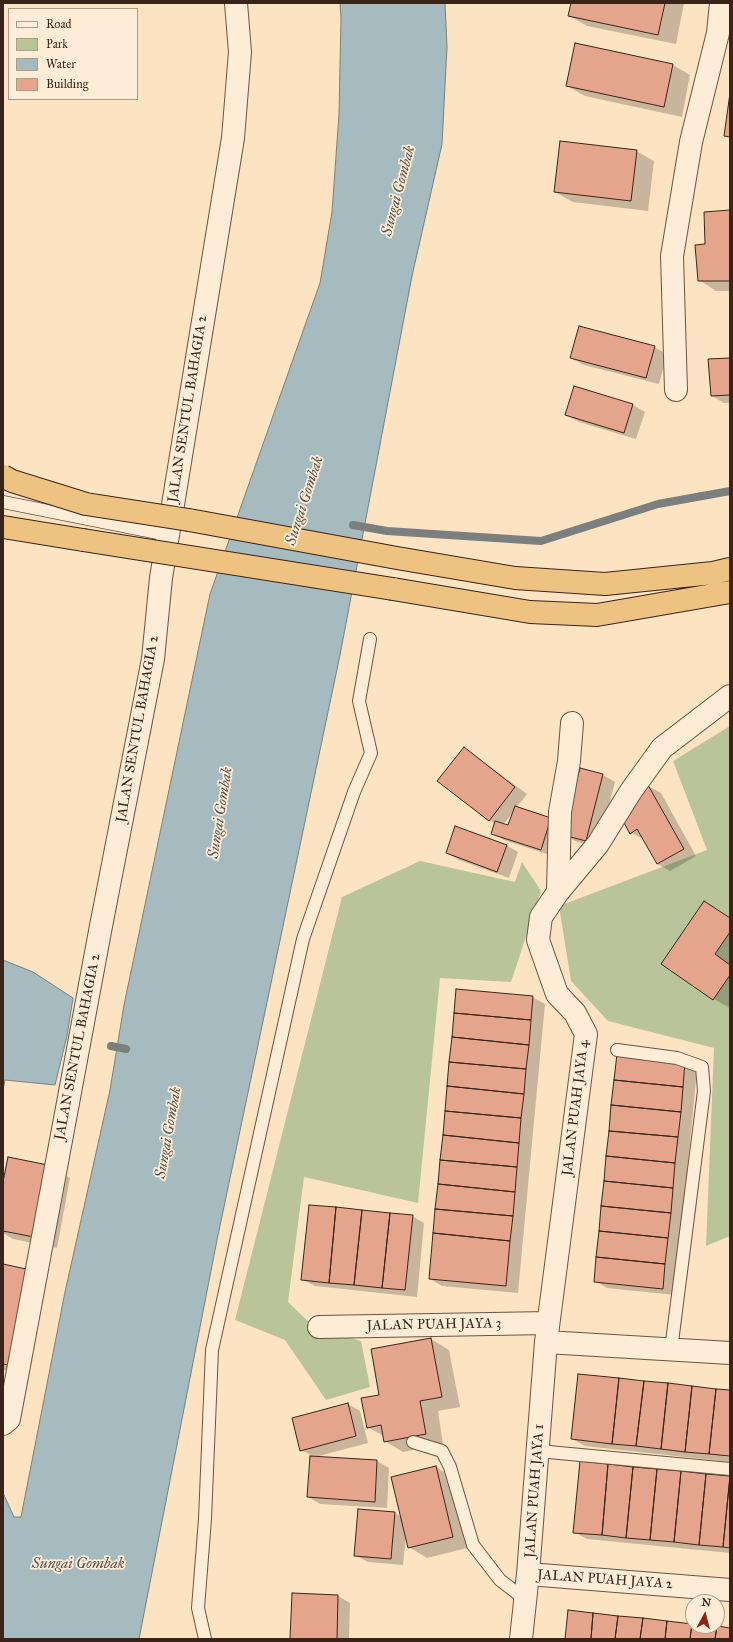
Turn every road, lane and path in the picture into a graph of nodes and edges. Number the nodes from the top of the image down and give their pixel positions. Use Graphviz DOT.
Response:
graph roads {
  1 [pos="236,3"];
  2 [pos="721,3"];
  3 [pos="676,390"];
  4 [pos="3,476"];
  5 [pos="3,502"];
  6 [pos="3,527"];
  7 [pos="168,535"];
  8 [pos="730,569"];
  9 [pos="730,592"];
  10 [pos="370,639"];
  11 [pos="730,696"];
  12 [pos="572,723"];
  13 [pos="558,892"];
  14 [pos="617,1050"];
  15 [pos="319,1327"];
  16 [pos="547,1333"];
  17 [pos="671,1350"];
  18 [pos="730,1353"];
  19 [pos="3,1424"];
  20 [pos="413,1442"];
  21 [pos="538,1451"];
  22 [pos="730,1470"];
  23 [pos="528,1574"];
  24 [pos="730,1590"];
  25 [pos="526,1600"];
  26 [pos="205,1639"];
  27 [pos="521,1639"];
  1 -- 7 [label="street, JALAN SENTUL BAHAGIA 2"];
  2 -- 3 [label="street"];
  4 -- 8 [label="highway, bridge"];
  5 -- 7 [label="lane"];
  6 -- 9 [label="highway, bridge"];
  7 -- 19 [label="street, JALAN SENTUL BAHAGIA 2"];
  10 -- 26 [label="lane"];
  11 -- 13 [label="street, JALAN PUAH JAYA 4"];
  12 -- 13 [label="street"];
  13 -- 16 [label="street, JALAN PUAH JAYA 4"];
  14 -- 17 [label="lane"];
  15 -- 16 [label="street, JALAN PUAH JAYA 3"];
  16 -- 17 [label="street, JALAN PUAH JAYA 3"];
  16 -- 21 [label="street, JALAN PUAH JAYA 1"];
  17 -- 18 [label="street, JALAN PUAH JAYA 3"];
  20 -- 25 [label="lane"];
  21 -- 22 [label="lane"];
  21 -- 23 [label="street, JALAN PUAH JAYA 1"];
  23 -- 24 [label="street, JALAN PUAH JAYA 2"];
  23 -- 25 [label="street, JALAN PUAH JAYA 1"];
  25 -- 27 [label="street, JALAN PUAH JAYA 1"];
}
